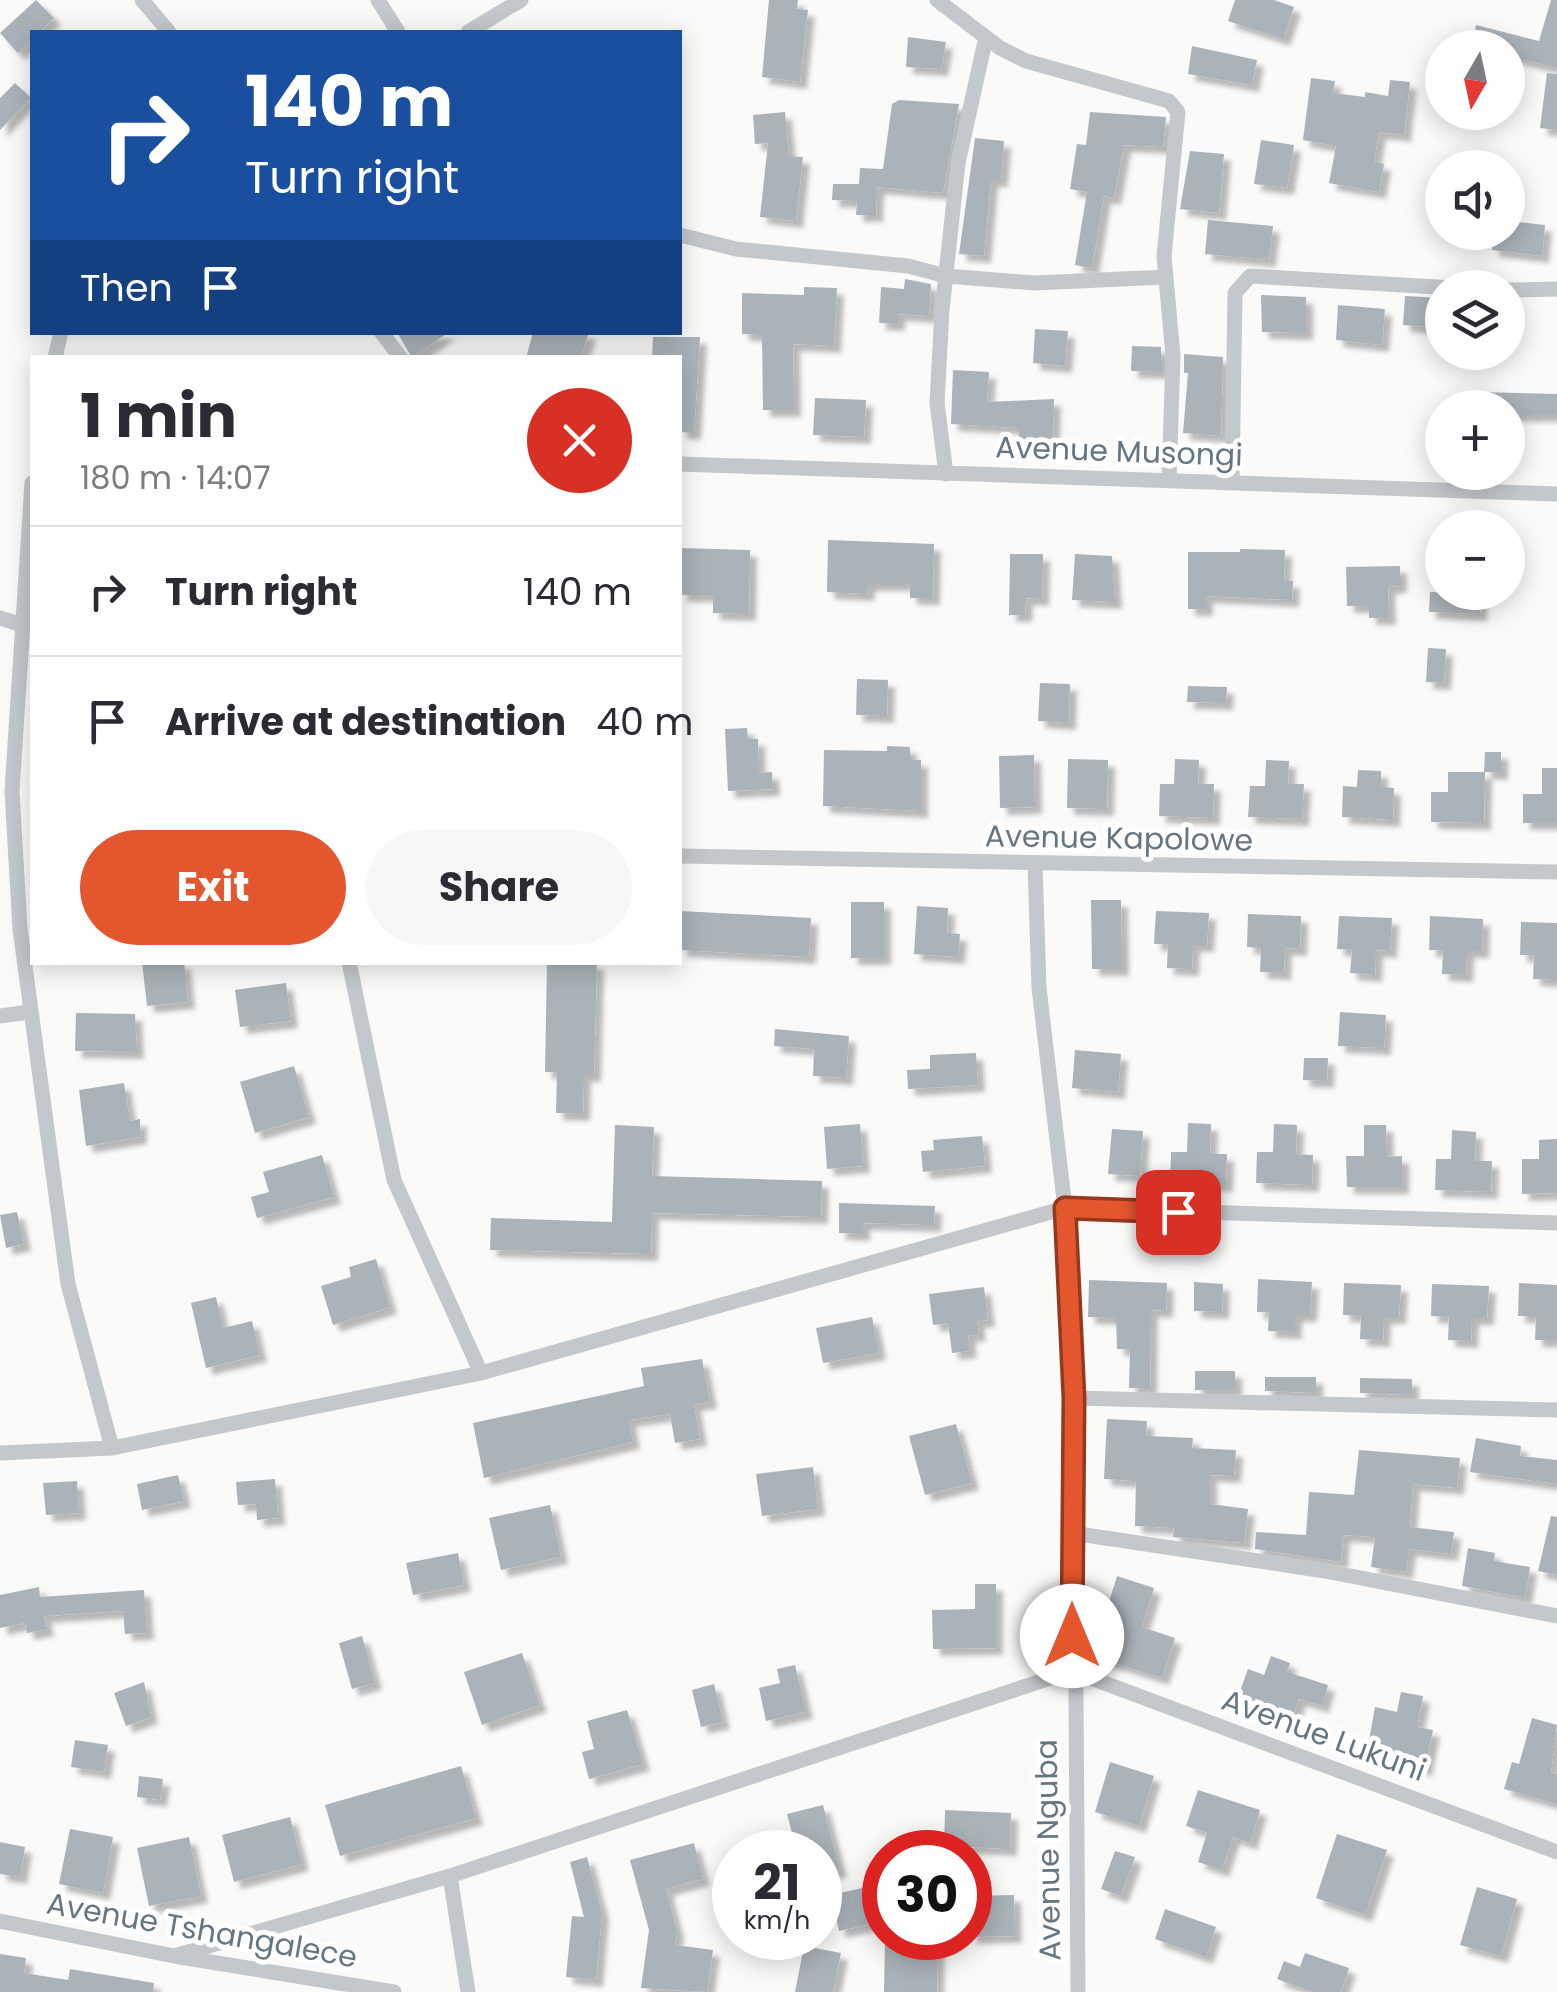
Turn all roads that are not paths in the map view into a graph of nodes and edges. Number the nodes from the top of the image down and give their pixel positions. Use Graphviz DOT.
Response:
graph roads {
  1 [pos="142,0"];
  2 [pos="378,0"];
  3 [pos="521,0"];
  4 [pos="937,0"];
  5 [pos="168,30"];
  6 [pos="397,30"];
  7 [pos="471,30"];
  8 [pos="986,38"];
  9 [pos="682,236"];
  10 [pos="946,276"];
  11 [pos="1166,277"];
  12 [pos="1425,286"];
  13 [pos="1557,289"];
  14 [pos="1525,290"];
  15 [pos="382,335"];
  16 [pos="398,355"];
  17 [pos="682,464"];
  18 [pos="946,474"];
  19 [pos="1168,480"];
  20 [pos="1232,481"];
  21 [pos="1557,494"];
  22 [pos="30,511"];
  23 [pos="0,618"];
  24 [pos="22,625"];
  25 [pos="682,856"];
  26 [pos="1035,864"];
  27 [pos="1557,872"];
  28 [pos="349,965"];
  29 [pos="29,1012"];
  30 [pos="0,1016"];
  31 [pos="1065,1208"];
  32 [pos="1557,1223"];
  33 [pos="481,1373"];
  34 [pos="1074,1398"];
  35 [pos="1557,1410"];
  36 [pos="112,1448"];
  37 [pos="0,1453"];
  38 [pos="1072,1534"];
  39 [pos="1557,1616"];
  40 [pos="1072,1671"];
  41 [pos="1557,1852"];
  42 [pos="450,1876"];
  43 [pos="0,1921"];
  44 [pos="174,1956"];
  45 [pos="394,1992"];
  46 [pos="468,1992"];
  47 [pos="1078,1992"];
  1 -- 5 [label="street"];
  2 -- 6 [label="street"];
  3 -- 7 [label="street"];
  4 -- 8 [label="street"];
  8 -- 10 [label="street"];
  8 -- 11 [label="street"];
  9 -- 10 [label="street"];
  10 -- 11 [label="street"];
  10 -- 18 [label="street"];
  11 -- 19 [label="street"];
  12 -- 20 [label="street"];
  13 -- 14 [label="street"];
  15 -- 16 [label="street"];
  17 -- 18 [label="street, Avenue Musongi"];
  18 -- 19 [label="street, Avenue Musongi"];
  19 -- 20 [label="street, Avenue Musongi"];
  20 -- 21 [label="street, Avenue Musongi"];
  22 -- 24 [label="street"];
  23 -- 24 [label="street"];
  24 -- 29 [label="street"];
  25 -- 26 [label="street, Avenue Kapolowe"];
  26 -- 27 [label="street, Avenue Kapolowe"];
  26 -- 31 [label="street, Avenue Nguba"];
  28 -- 33 [label="street"];
  29 -- 30 [label="street"];
  29 -- 36 [label="street"];
  31 -- 32 [label="street"];
  31 -- 33 [label="street"];
  31 -- 34 [label="street, Avenue Nguba"];
  33 -- 36 [label="street"];
  34 -- 35 [label="street"];
  34 -- 38 [label="street, Avenue Nguba"];
  36 -- 37 [label="street"];
  38 -- 39 [label="street"];
  38 -- 40 [label="street, Avenue Nguba"];
  40 -- 41 [label="street, Avenue Lukuni"];
  40 -- 42 [label="street"];
  40 -- 47 [label="street, Avenue Nguba"];
  42 -- 44 [label="street"];
  42 -- 46 [label="street"];
  43 -- 44 [label="street, Avenue Tshangalece"];
  44 -- 45 [label="street, Avenue Tshangalece"];
}
